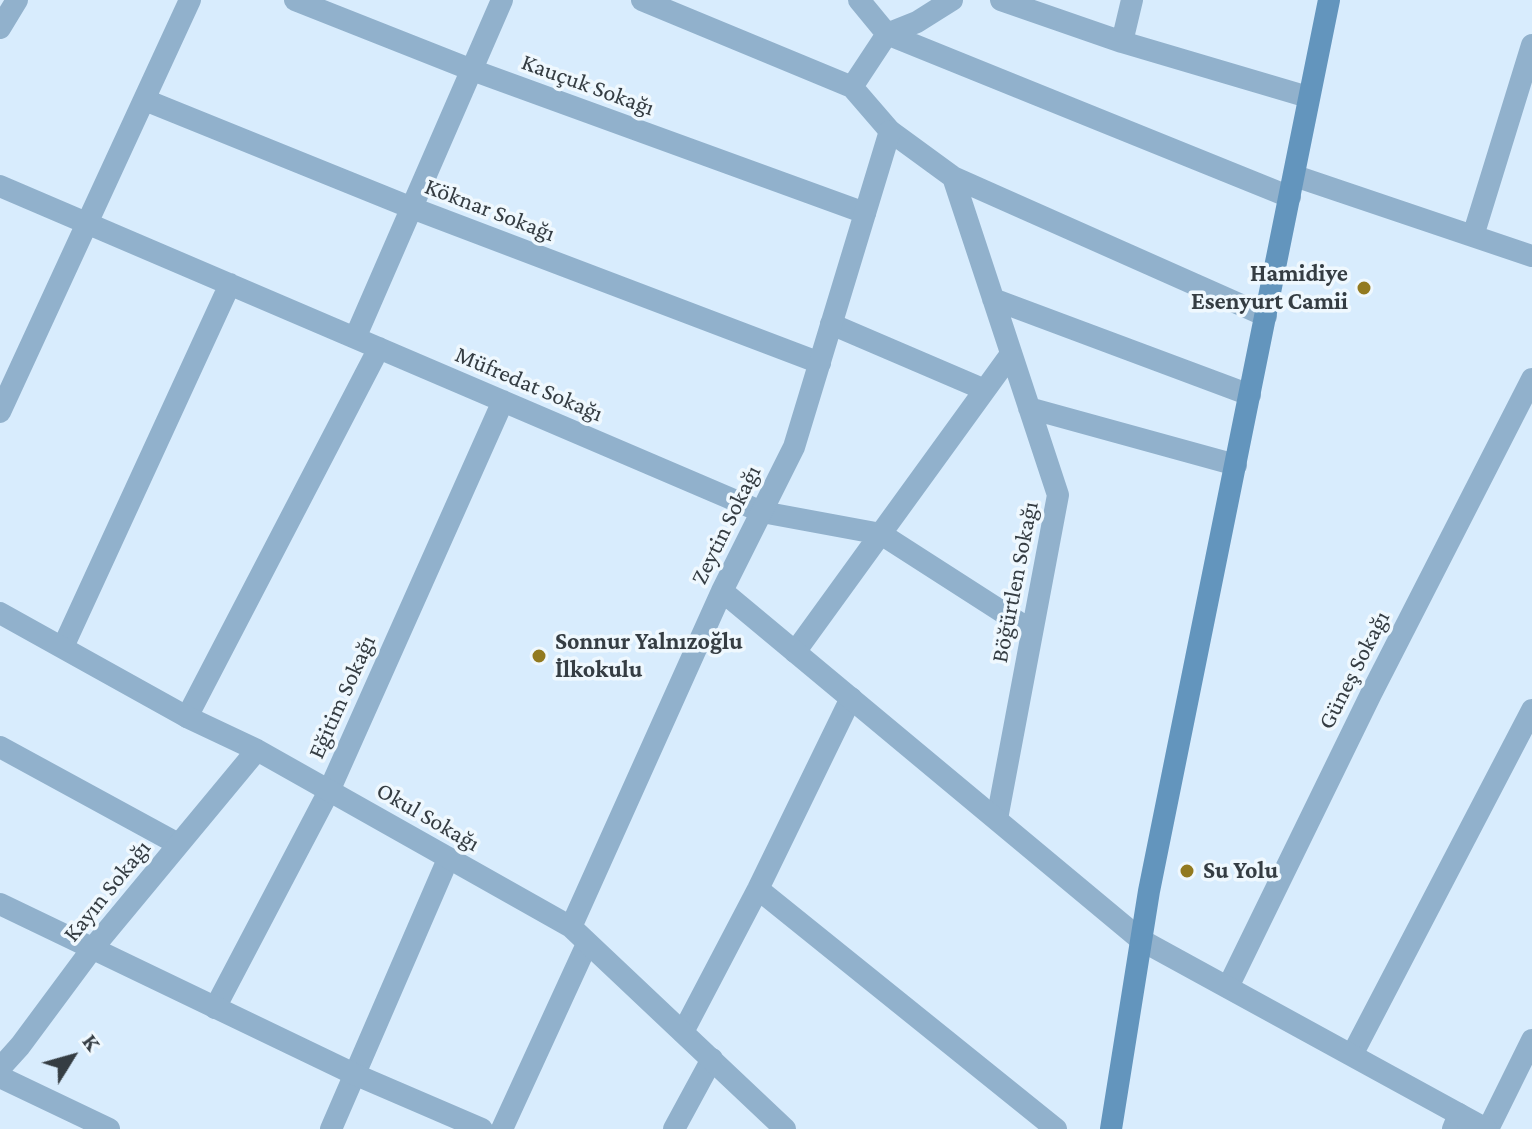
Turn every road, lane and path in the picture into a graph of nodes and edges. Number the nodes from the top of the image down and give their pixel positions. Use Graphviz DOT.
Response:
graph roads {
  1 [pos="17,0"];
  2 [pos="190,0"];
  3 [pos="295,0"];
  4 [pos="502,0"];
  5 [pos="642,0"];
  6 [pos="859,0"];
  7 [pos="952,0"];
  8 [pos="1001,0"];
  9 [pos="1132,0"];
  10 [pos="1329,0"];
  11 [pos="0,28"];
  12 [pos="887,34"];
  13 [pos="1122,42"];
  14 [pos="1532,45"];
  15 [pos="472,70"];
  16 [pos="852,87"];
  17 [pos="1308,97"];
  18 [pos="145,100"];
  19 [pos="890,131"];
  20 [pos="953,177"];
  21 [pos="0,186"];
  22 [pos="1292,186"];
  23 [pos="412,208"];
  24 [pos="865,213"];
  25 [pos="89,224"];
  26 [pos="1473,236"];
  27 [pos="1532,256"];
  28 [pos="230,284"];
  29 [pos="993,299"];
  30 [pos="1266,316"];
  31 [pos="831,324"];
  32 [pos="355,338"];
  33 [pos="379,348"];
  34 [pos="1011,354"];
  35 [pos="820,363"];
  36 [pos="1532,379"];
  37 [pos="985,390"];
  38 [pos="1250,395"];
  39 [pos="503,401"];
  40 [pos="1029,408"];
  41 [pos="0,412"];
  42 [pos="1236,465"];
  43 [pos="762,512"];
  44 [pos="881,534"];
  45 [pos="722,591"];
  46 [pos="0,613"];
  47 [pos="1032,631"];
  48 [pos="63,647"];
  49 [pos="795,652"];
  50 [pos="851,698"];
  51 [pos="1532,710"];
  52 [pos="187,717"];
  53 [pos="0,747"];
  54 [pos="257,750"];
  55 [pos="329,791"];
  56 [pos="997,819"];
  57 [pos="178,844"];
  58 [pos="448,859"];
  59 [pos="758,889"];
  60 [pos="0,904"];
  61 [pos="571,927"];
  62 [pos="1141,940"];
  63 [pos="587,944"];
  64 [pos="92,949"];
  65 [pos="1228,987"];
  66 [pos="215,1008"];
  67 [pos="683,1032"];
  68 [pos="1532,1040"];
  69 [pos="1352,1055"];
  70 [pos="712,1059"];
  71 [pos="0,1068"];
  72 [pos="354,1074"];
  73 [pos="0,1077"];
  74 [pos="1456,1122"];
  75 [pos="109,1129"];
  76 [pos="331,1129"];
  77 [pos="482,1129"];
  78 [pos="502,1129"];
  79 [pos="674,1129"];
  80 [pos="785,1129"];
  81 [pos="1056,1129"];
  82 [pos="1111,1129"];
  83 [pos="1487,1129"];
  1 -- 11 [label="street"];
  2 -- 18 [label="street"];
  3 -- 15 [label="street, Kauçuk Sokağı"];
  4 -- 15 [label="street"];
  5 -- 16 [label="street"];
  6 -- 12 [label="street"];
  7 -- 12 [label="street"];
  8 -- 13 [label="street"];
  9 -- 13 [label="street"];
  10 -- 17 [label="main road"];
  12 -- 16 [label="street"];
  12 -- 22 [label="street"];
  13 -- 17 [label="street"];
  14 -- 26 [label="street"];
  15 -- 23 [label="street"];
  15 -- 24 [label="street, Kauçuk Sokağı"];
  16 -- 19 [label="street"];
  17 -- 22 [label="main road"];
  18 -- 23 [label="street, Köknar Sokağı"];
  18 -- 25 [label="street"];
  19 -- 20 [label="street"];
  19 -- 24 [label="street, Zeytin Sokağı"];
  20 -- 29 [label="street, Böğürtlen Sokağı"];
  20 -- 30 [label="street"];
  21 -- 25 [label="street, Müfredat Sokağı"];
  22 -- 26 [label="street"];
  22 -- 30 [label="main road"];
  23 -- 32 [label="street"];
  23 -- 35 [label="street, Köknar Sokağı"];
  24 -- 31 [label="street, Zeytin Sokağı"];
  25 -- 28 [label="street, Müfredat Sokağı"];
  25 -- 41 [label="street"];
  26 -- 27 [label="street"];
  28 -- 32 [label="street, Müfredat Sokağı"];
  28 -- 48 [label="street"];
  29 -- 34 [label="street, Böğürtlen Sokağı"];
  29 -- 38 [label="street"];
  30 -- 38 [label="main road"];
  31 -- 35 [label="street, Zeytin Sokağı"];
  31 -- 37 [label="street"];
  32 -- 33 [label="street, Müfredat Sokağı"];
  33 -- 39 [label="street, Müfredat Sokağı"];
  33 -- 52 [label="street"];
  34 -- 37 [label="street"];
  34 -- 40 [label="street, Böğürtlen Sokağı"];
  35 -- 43 [label="street, Zeytin Sokağı"];
  36 -- 65 [label="street, Güneş Sokağı"];
  37 -- 44 [label="street"];
  38 -- 42 [label="main road"];
  39 -- 43 [label="street, Müfredat Sokağı"];
  39 -- 55 [label="street, Eğitim Sokağı"];
  40 -- 42 [label="street"];
  40 -- 47 [label="street, Böğürtlen Sokağı"];
  42 -- 62 [label="main road"];
  43 -- 44 [label="street, Müfredat Sokağı"];
  43 -- 45 [label="street, Zeytin Sokağı"];
  44 -- 47 [label="street, Müfredat Sokağı"];
  44 -- 49 [label="street"];
  45 -- 49 [label="street"];
  45 -- 61 [label="street, Zeytin Sokağı"];
  46 -- 48 [label="street, Okul Sokağı"];
  47 -- 56 [label="street, Böğürtlen Sokağı"];
  48 -- 52 [label="street, Okul Sokağı"];
  49 -- 50 [label="street"];
  50 -- 56 [label="street"];
  50 -- 59 [label="street"];
  51 -- 69 [label="street"];
  52 -- 54 [label="street, Okul Sokağı"];
  53 -- 57 [label="street"];
  54 -- 55 [label="street, Okul Sokağı"];
  54 -- 57 [label="street, Kayın Sokağı"];
  55 -- 58 [label="street, Okul Sokağı"];
  55 -- 66 [label="street, Eğitim Sokağı"];
  56 -- 62 [label="street"];
  57 -- 64 [label="street, Kayın Sokağı"];
  58 -- 61 [label="street, Okul Sokağı"];
  58 -- 72 [label="street"];
  59 -- 67 [label="street"];
  59 -- 81 [label="street"];
  60 -- 64 [label="street"];
  61 -- 63 [label="street, Okul Sokağı"];
  62 -- 65 [label="street"];
  62 -- 82 [label="main road"];
  63 -- 67 [label="street, Okul Sokağı"];
  63 -- 78 [label="street"];
  64 -- 66 [label="street"];
  64 -- 71 [label="street, Kayın Sokağı"];
  65 -- 69 [label="street"];
  66 -- 72 [label="street"];
  67 -- 70 [label="street, Okul Sokağı"];
  68 -- 83 [label="street"];
  69 -- 74 [label="street"];
  70 -- 79 [label="street"];
  70 -- 80 [label="street, Okul Sokağı"];
  72 -- 76 [label="street"];
  72 -- 77 [label="street"];
  73 -- 75 [label="street"];
  74 -- 83 [label="street"];
}
